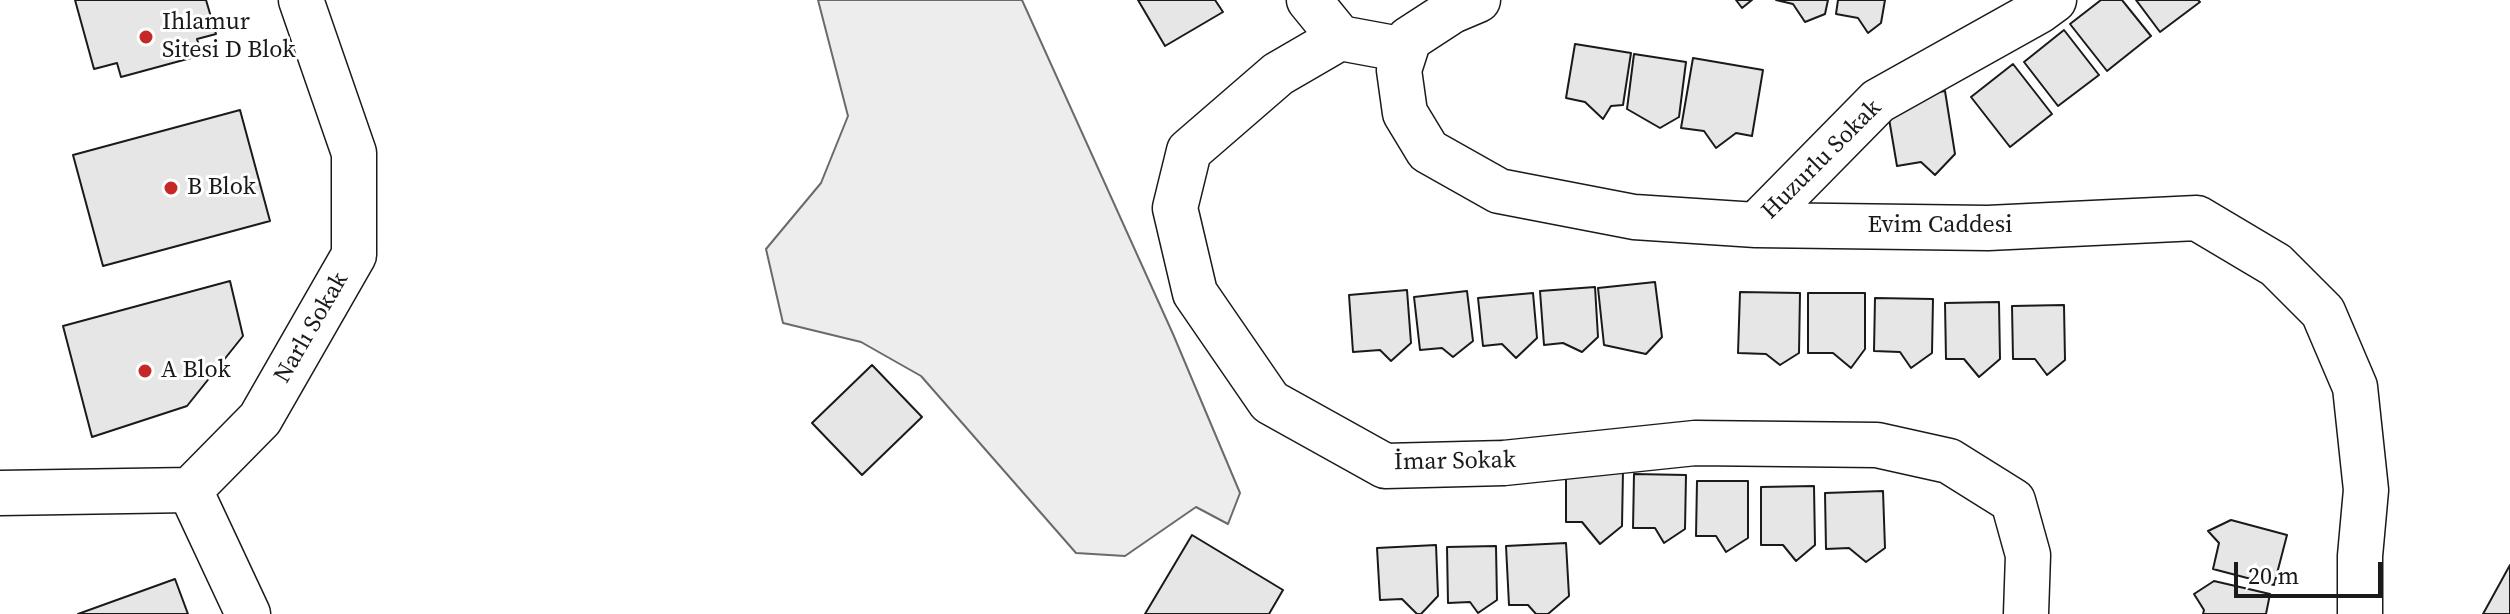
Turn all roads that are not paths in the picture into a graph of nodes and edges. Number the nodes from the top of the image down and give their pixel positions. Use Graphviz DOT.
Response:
graph roads {
  1 [pos="301,0"];
  2 [pos="1309,0"];
  3 [pos="1478,0"];
  4 [pos="2054,0"];
  5 [pos="1340,38"];
  6 [pos="1405,50"];
  7 [pos="1756,225"];
  8 [pos="190,490"];
  9 [pos="0,493"];
  10 [pos="248,614"];
  11 [pos="2026,614"];
  12 [pos="2360,614"];
  1 -- 8 [label="street, Narlı Sokak"];
  2 -- 5 [label="street"];
  3 -- 6 [label="street"];
  4 -- 7 [label="street, Huzurlu Sokak"];
  5 -- 6 [label="street"];
  5 -- 11 [label="street, İmar Sokak"];
  6 -- 7 [label="street, Evim Caddesi"];
  7 -- 12 [label="street, Evim Caddesi"];
  8 -- 9 [label="street"];
  8 -- 10 [label="street"];
}
